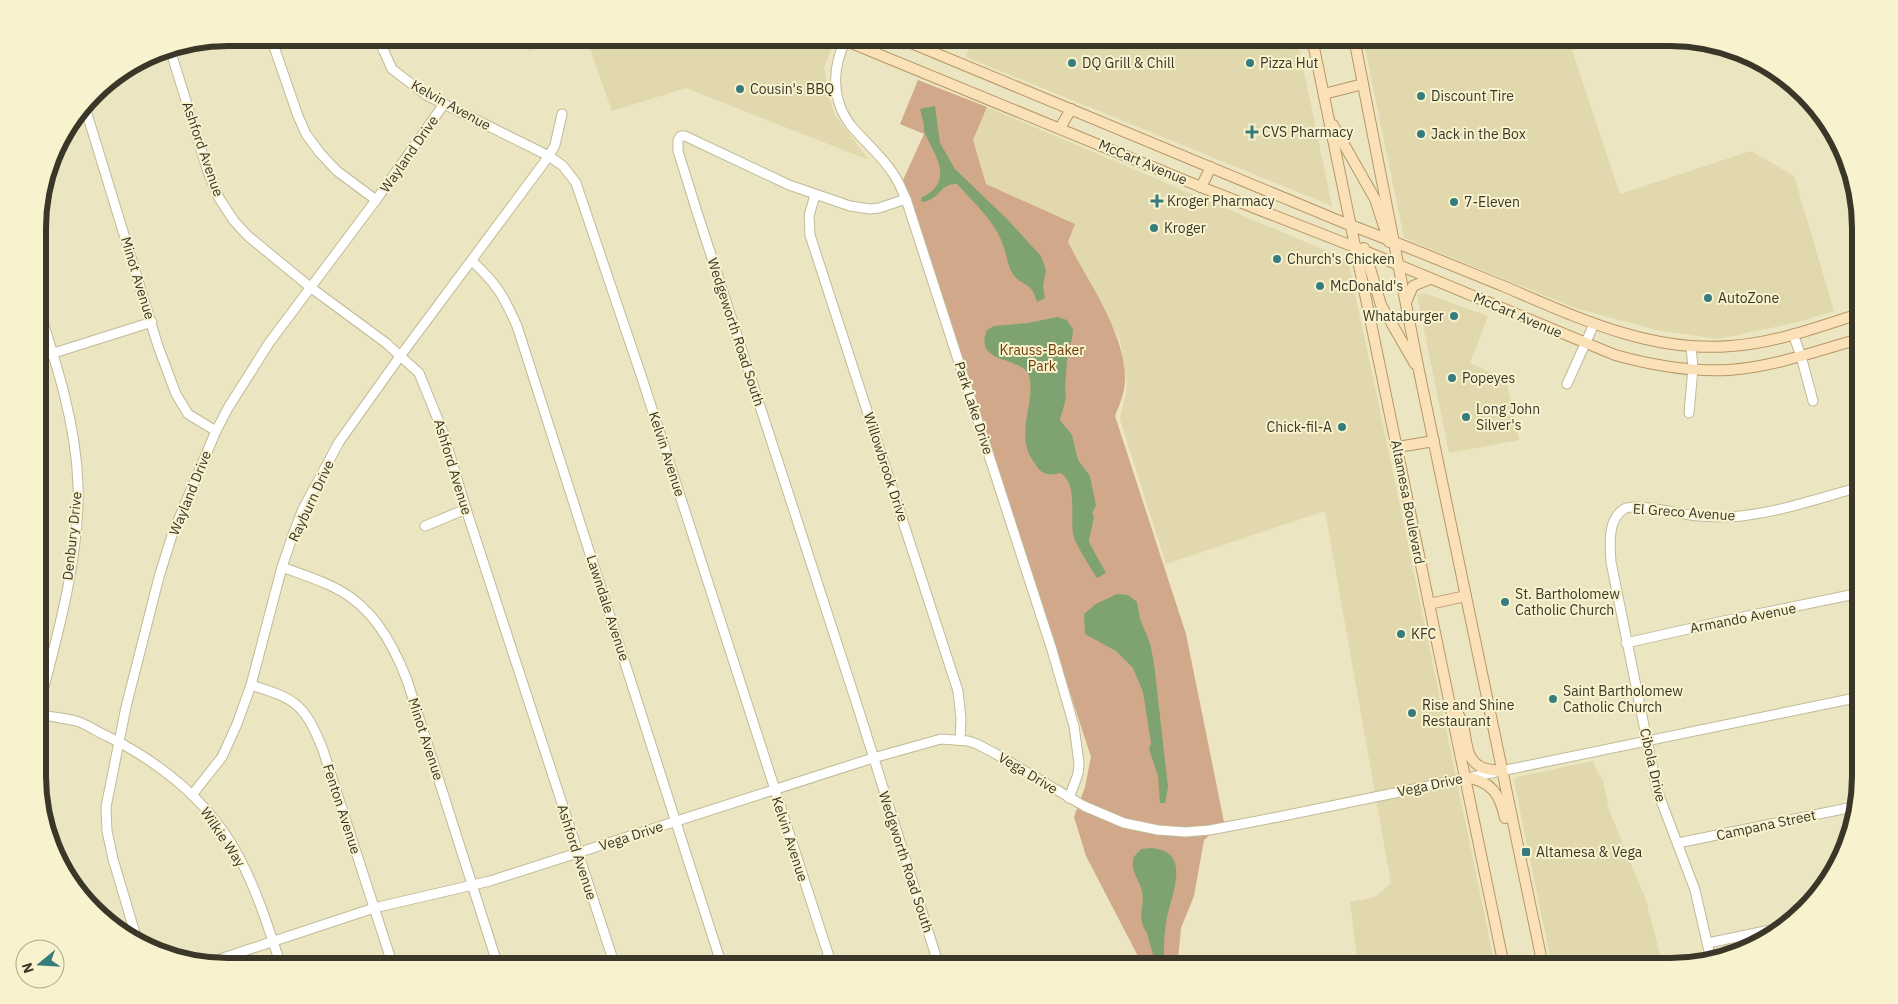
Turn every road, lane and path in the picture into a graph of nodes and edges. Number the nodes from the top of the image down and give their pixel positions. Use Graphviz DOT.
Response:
graph roads {
  1 [pos="274,46"];
  2 [pos="382,46"];
  3 [pos="841,46"];
  4 [pos="863,46"];
  5 [pos="918,46"];
  6 [pos="1314,46"];
  7 [pos="1356,46"];
  8 [pos="172,55"];
  9 [pos="1363,84"];
  10 [pos="1324,94"];
  11 [pos="444,104"];
  12 [pos="1072,109"];
  13 [pos="87,114"];
  14 [pos="562,114"];
  15 [pos="1329,117"];
  16 [pos="1060,128"];
  17 [pos="549,156"];
  18 [pos="1211,167"];
  19 [pos="1201,187"];
  20 [pos="815,195"];
  21 [pos="906,199"];
  22 [pos="376,200"];
  23 [pos="1351,225"];
  24 [pos="1391,240"];
  25 [pos="1360,249"];
  26 [pos="472,261"];
  27 [pos="1399,266"];
  28 [pos="1430,279"];
  29 [pos="310,287"];
  30 [pos="1406,303"];
  31 [pos="1852,316"];
  32 [pos="152,322"];
  33 [pos="1594,324"];
  34 [pos="46,332"];
  35 [pos="1793,334"];
  36 [pos="1852,341"];
  37 [pos="1585,343"];
  38 [pos="1691,346"];
  39 [pos="53,353"];
  40 [pos="401,354"];
  41 [pos="46,355"];
  42 [pos="1801,356"];
  43 [pos="1693,368"];
  44 [pos="1419,371"];
  45 [pos="1567,384"];
  46 [pos="1813,402"];
  47 [pos="1689,413"];
  48 [pos="216,430"];
  49 [pos="1434,441"];
  50 [pos="1398,447"];
  51 [pos="1852,489"];
  52 [pos="466,509"];
  53 [pos="1624,509"];
  54 [pos="425,526"];
  55 [pos="282,567"];
  56 [pos="1852,595"];
  57 [pos="1466,596"];
  58 [pos="1429,604"];
  59 [pos="1626,643"];
  60 [pos="46,676"];
  61 [pos="251,685"];
  62 [pos="1852,699"];
  63 [pos="1450,707"];
  64 [pos="46,715"];
  65 [pos="960,740"];
  66 [pos="1646,741"];
  67 [pos="119,742"];
  68 [pos="873,758"];
  69 [pos="1502,771"];
  70 [pos="1466,777"];
  71 [pos="774,791"];
  72 [pos="192,795"];
  73 [pos="1069,798"];
  74 [pos="1849,808"];
  75 [pos="675,822"];
  76 [pos="1678,843"];
  77 [pos="1518,851"];
  78 [pos="577,853"];
  79 [pos="472,886"];
  80 [pos="374,908"];
  81 [pos="1766,930"];
  82 [pos="135,932"];
  83 [pos="273,942"];
  84 [pos="1708,943"];
  85 [pos="1710,953"];
  86 [pos="225,958"];
  87 [pos="278,958"];
  88 [pos="390,958"];
  89 [pos="495,958"];
  90 [pos="612,958"];
  91 [pos="719,958"];
  92 [pos="829,958"];
  93 [pos="936,958"];
  94 [pos="1502,958"];
  95 [pos="1541,958"];
  1 -- 22 [label="street"];
  2 -- 11 [label="street, Kelvin Avenue"];
  3 -- 21 [label="street, Park Lake Drive"];
  4 -- 16 [label="main road, McCart Avenue"];
  5 -- 12 [label="main road, McCart Avenue"];
  6 -- 10 [label="main road, Altamesa Boulevard"];
  7 -- 9 [label="main road"];
  8 -- 29 [label="street, Ashford Avenue"];
  9 -- 10 [label="main road"];
  9 -- 24 [label="main road"];
  10 -- 15 [label="main road, Altamesa Boulevard"];
  11 -- 17 [label="street, Kelvin Avenue"];
  11 -- 22 [label="street, Wayland Drive"];
  12 -- 16 [label="main road"];
  12 -- 18 [label="main road, McCart Avenue"];
  13 -- 32 [label="street, Minot Avenue"];
  14 -- 17 [label="street, Rayburn Drive"];
  15 -- 23 [label="main road, Altamesa Boulevard"];
  15 -- 24 [label="main road"];
  16 -- 19 [label="main road, McCart Avenue"];
  17 -- 26 [label="street, Rayburn Drive"];
  17 -- 71 [label="street, Kelvin Avenue"];
  18 -- 19 [label="main road"];
  18 -- 23 [label="main road, McCart Avenue"];
  19 -- 25 [label="main road, McCart Avenue"];
  20 -- 21 [label="street, Wedgeworth Road South"];
  20 -- 65 [label="street, Willowbrook Drive"];
  20 -- 68 [label="street, Wedgeworth Road South"];
  21 -- 73 [label="street, Park Lake Drive"];
  22 -- 29 [label="street, Wayland Drive"];
  23 -- 24 [label="main road, McCart Avenue"];
  23 -- 25 [label="main road, Altamesa Boulevard"];
  24 -- 27 [label="main road"];
  24 -- 33 [label="main road, McCart Avenue"];
  25 -- 27 [label="main road, McCart Avenue"];
  25 -- 44 [label="main road"];
  25 -- 50 [label="main road, Altamesa Boulevard"];
  26 -- 40 [label="street, Rayburn Drive"];
  26 -- 75 [label="street, Lawndale Avenue"];
  27 -- 28 [label="main road, McCart Avenue"];
  27 -- 30 [label="main road"];
  28 -- 30 [label="main road"];
  28 -- 37 [label="main road, McCart Avenue"];
  29 -- 40 [label="street, Ashford Avenue"];
  29 -- 48 [label="street, Wayland Drive"];
  30 -- 44 [label="main road"];
  31 -- 35 [label="main road, McCart Avenue"];
  32 -- 39 [label="street"];
  32 -- 48 [label="street, Minot Avenue"];
  33 -- 37 [label="street"];
  33 -- 38 [label="main road, McCart Avenue"];
  34 -- 39 [label="street, Denbury Drive"];
  35 -- 38 [label="main road, McCart Avenue"];
  35 -- 42 [label="street"];
  36 -- 42 [label="main road, McCart Avenue"];
  37 -- 43 [label="main road, McCart Avenue"];
  37 -- 45 [label="street"];
  38 -- 43 [label="street"];
  39 -- 41 [label="street"];
  39 -- 60 [label="street, Denbury Drive"];
  40 -- 52 [label="street, Ashford Avenue"];
  40 -- 55 [label="street, Rayburn Drive"];
  42 -- 43 [label="main road, McCart Avenue"];
  42 -- 46 [label="street"];
  43 -- 47 [label="street"];
  44 -- 49 [label="main road"];
  48 -- 67 [label="street, Wayland Drive"];
  49 -- 50 [label="main road"];
  49 -- 57 [label="main road"];
  50 -- 58 [label="main road, Altamesa Boulevard"];
  51 -- 53 [label="street, El Greco Avenue"];
  52 -- 54 [label="street"];
  52 -- 78 [label="street, Ashford Avenue"];
  53 -- 59 [label="street, Cibola Drive"];
  55 -- 61 [label="street, Rayburn Drive"];
  55 -- 79 [label="street, Minot Avenue"];
  56 -- 59 [label="street, Armando Avenue"];
  57 -- 58 [label="main road"];
  57 -- 69 [label="main road"];
  58 -- 63 [label="main road, Altamesa Boulevard"];
  59 -- 66 [label="street, Cibola Drive"];
  61 -- 72 [label="street, Rayburn Drive"];
  61 -- 80 [label="street, Fenton Avenue"];
  62 -- 66 [label="street, Vega Drive"];
  63 -- 69 [label="main road"];
  63 -- 70 [label="main road, Altamesa Boulevard"];
  64 -- 67 [label="street, Wilkie Way"];
  65 -- 68 [label="street, Vega Drive"];
  65 -- 73 [label="street, Vega Drive"];
  66 -- 69 [label="street, Vega Drive"];
  66 -- 76 [label="street, Cibola Drive"];
  67 -- 72 [label="street, Wilkie Way"];
  67 -- 82 [label="street, Wayland Drive"];
  68 -- 71 [label="street, Vega Drive"];
  68 -- 93 [label="street, Wedgworth Road South"];
  69 -- 70 [label="street, Vega Drive"];
  69 -- 77 [label="main road"];
  70 -- 73 [label="street, Vega Drive"];
  70 -- 77 [label="main road"];
  70 -- 94 [label="main road, Altamesa Boulevard"];
  71 -- 75 [label="street, Vega Drive"];
  71 -- 92 [label="street, Kelvin Avenue"];
  72 -- 83 [label="street, Wilkie Way"];
  74 -- 76 [label="street, Campana Street"];
  75 -- 78 [label="street, Vega Drive"];
  75 -- 91 [label="street, Lawndale Avenue"];
  76 -- 84 [label="street, Cibola Drive"];
  77 -- 95 [label="main road"];
  78 -- 79 [label="street, Vega Drive"];
  78 -- 90 [label="street, Ashford Avenue"];
  79 -- 80 [label="street, Vega Drive"];
  79 -- 89 [label="street, Minot Avenue"];
  80 -- 83 [label="street, Vega Drive"];
  80 -- 88 [label="street, Fenton Avenue"];
  81 -- 84 [label="street"];
  83 -- 86 [label="street, Vega Drive"];
  83 -- 87 [label="street, Wilkie Way"];
  84 -- 85 [label="street, Cibola Drive"];
}
